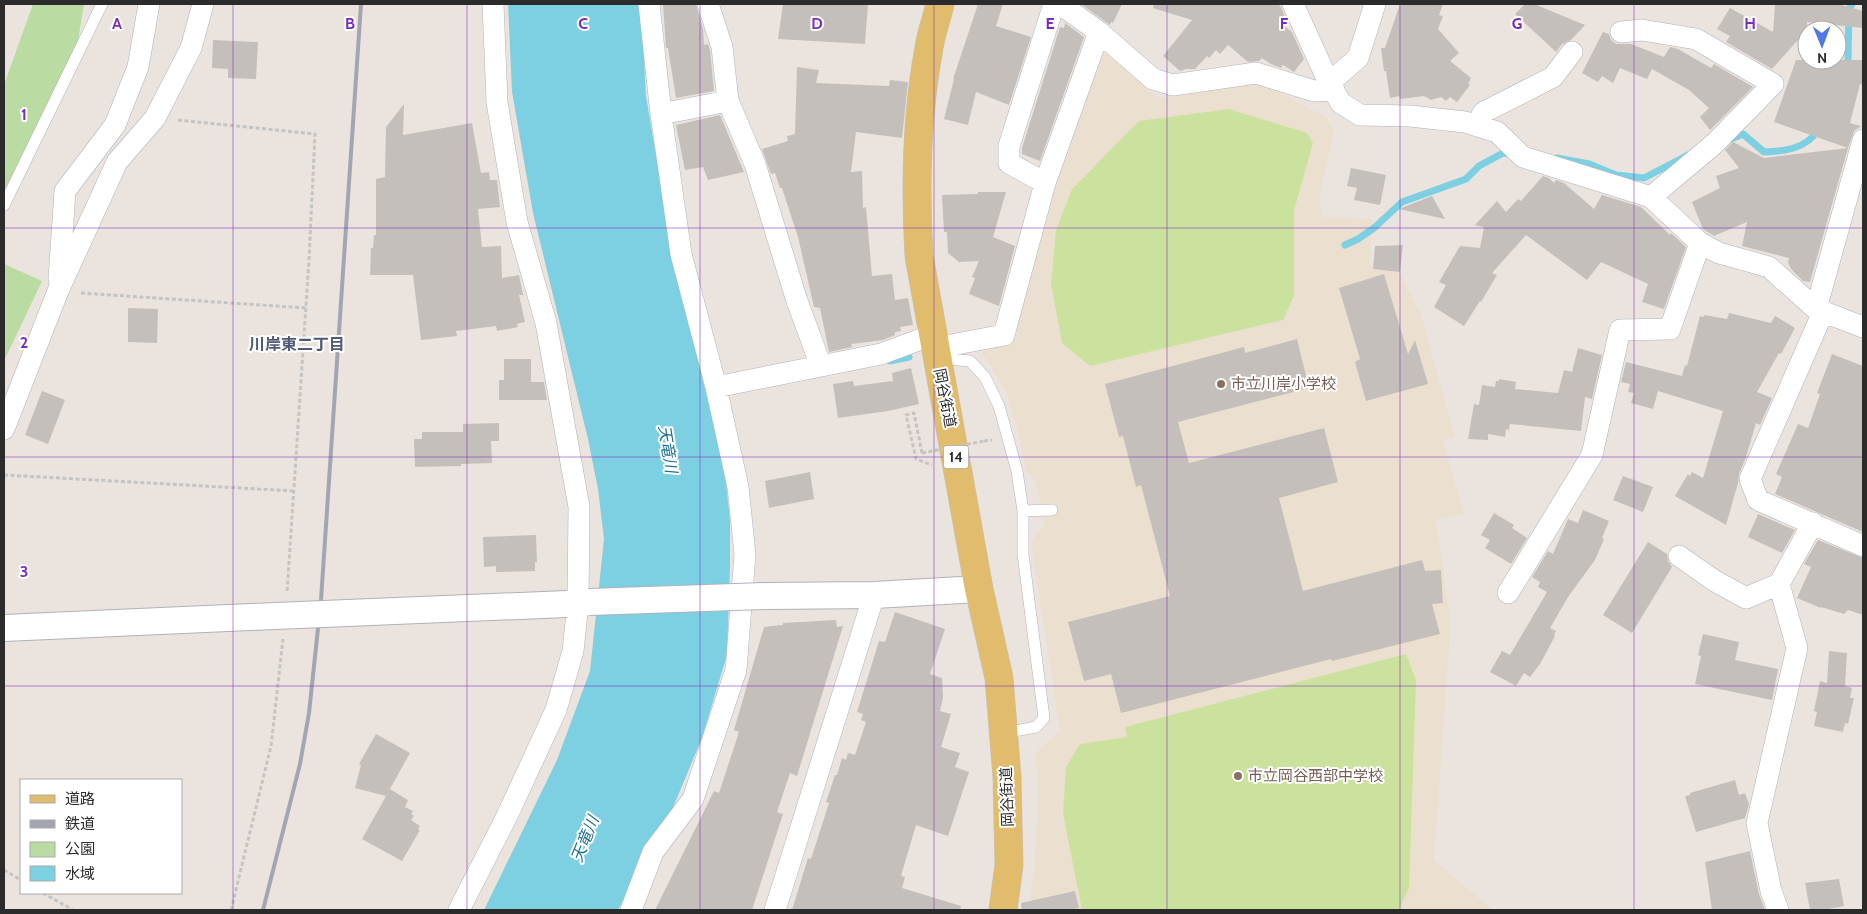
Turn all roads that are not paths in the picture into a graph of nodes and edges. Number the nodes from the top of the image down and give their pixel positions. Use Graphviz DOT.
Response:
graph roads {
  1 [pos="102,4"];
  2 [pos="149,4"];
  3 [pos="203,4"];
  4 [pos="493,4"];
  5 [pos="649,4"];
  6 [pos="708,4"];
  7 [pos="940,4"];
  8 [pos="1054,4"];
  9 [pos="1060,4"];
  10 [pos="1292,4"];
  11 [pos="1375,4"];
  12 [pos="1098,32"];
  13 [pos="1621,32"];
  14 [pos="1572,52"];
  15 [pos="1331,86"];
  16 [pos="728,101"];
  17 [pos="661,114"];
  18 [pos="1476,125"];
  19 [pos="1863,140"];
  20 [pos="1045,183"];
  21 [pos="1652,197"];
  22 [pos="4,205"];
  23 [pos="1854,206"];
  24 [pos="1700,243"];
  25 [pos="58,291"];
  26 [pos="1820,311"];
  27 [pos="1863,327"];
  28 [pos="935,347"];
  29 [pos="821,366"];
  30 [pos="716,387"];
  31 [pos="4,429"];
  32 [pos="1052,510"];
  33 [pos="1023,511"];
  34 [pos="1813,523"];
  35 [pos="1863,546"];
  36 [pos="1678,556"];
  37 [pos="1778,584"];
  38 [pos="979,589"];
  39 [pos="1508,593"];
  40 [pos="874,595"];
  41 [pos="578,603"];
  42 [pos="4,628"];
  43 [pos="1004,733"];
  44 [pos="459,910"];
  45 [pos="631,910"];
  46 [pos="775,910"];
  47 [pos="1003,910"];
  48 [pos="1778,910"];
  1 -- 22 [label="lane"];
  2 -- 25 [label="street"];
  3 -- 25 [label="street"];
  4 -- 41 [label="street"];
  5 -- 17 [label="street"];
  6 -- 16 [label="street"];
  7 -- 28 [label="main road, 岡谷街道 / 14"];
  8 -- 20 [label="street"];
  9 -- 12 [label="street"];
  10 -- 15 [label="street"];
  11 -- 15 [label="street"];
  12 -- 15 [label="street"];
  12 -- 20 [label="street"];
  13 -- 21 [label="street"];
  14 -- 18 [label="street"];
  15 -- 18 [label="street"];
  16 -- 17 [label="street"];
  16 -- 29 [label="street"];
  17 -- 30 [label="street"];
  18 -- 21 [label="street"];
  19 -- 23 [label="street"];
  20 -- 28 [label="street"];
  21 -- 24 [label="street"];
  23 -- 26 [label="street"];
  24 -- 26 [label="street"];
  24 -- 39 [label="street"];
  25 -- 31 [label="street"];
  26 -- 27 [label="street"];
  26 -- 34 [label="street"];
  28 -- 29 [label="street"];
  28 -- 33 [label="lane"];
  28 -- 38 [label="main road, 岡谷街道 / 14"];
  29 -- 30 [label="street"];
  30 -- 45 [label="street"];
  32 -- 33 [label="lane"];
  33 -- 43 [label="lane"];
  34 -- 35 [label="street"];
  34 -- 37 [label="street"];
  36 -- 37 [label="street"];
  37 -- 48 [label="street"];
  38 -- 40 [label="street"];
  38 -- 43 [label="main road, 岡谷街道 / 14"];
  40 -- 41 [label="street, bridge"];
  40 -- 46 [label="street"];
  41 -- 42 [label="street, bridge"];
  41 -- 44 [label="street"];
  43 -- 47 [label="main road, 岡谷街道 / 14"];
}
